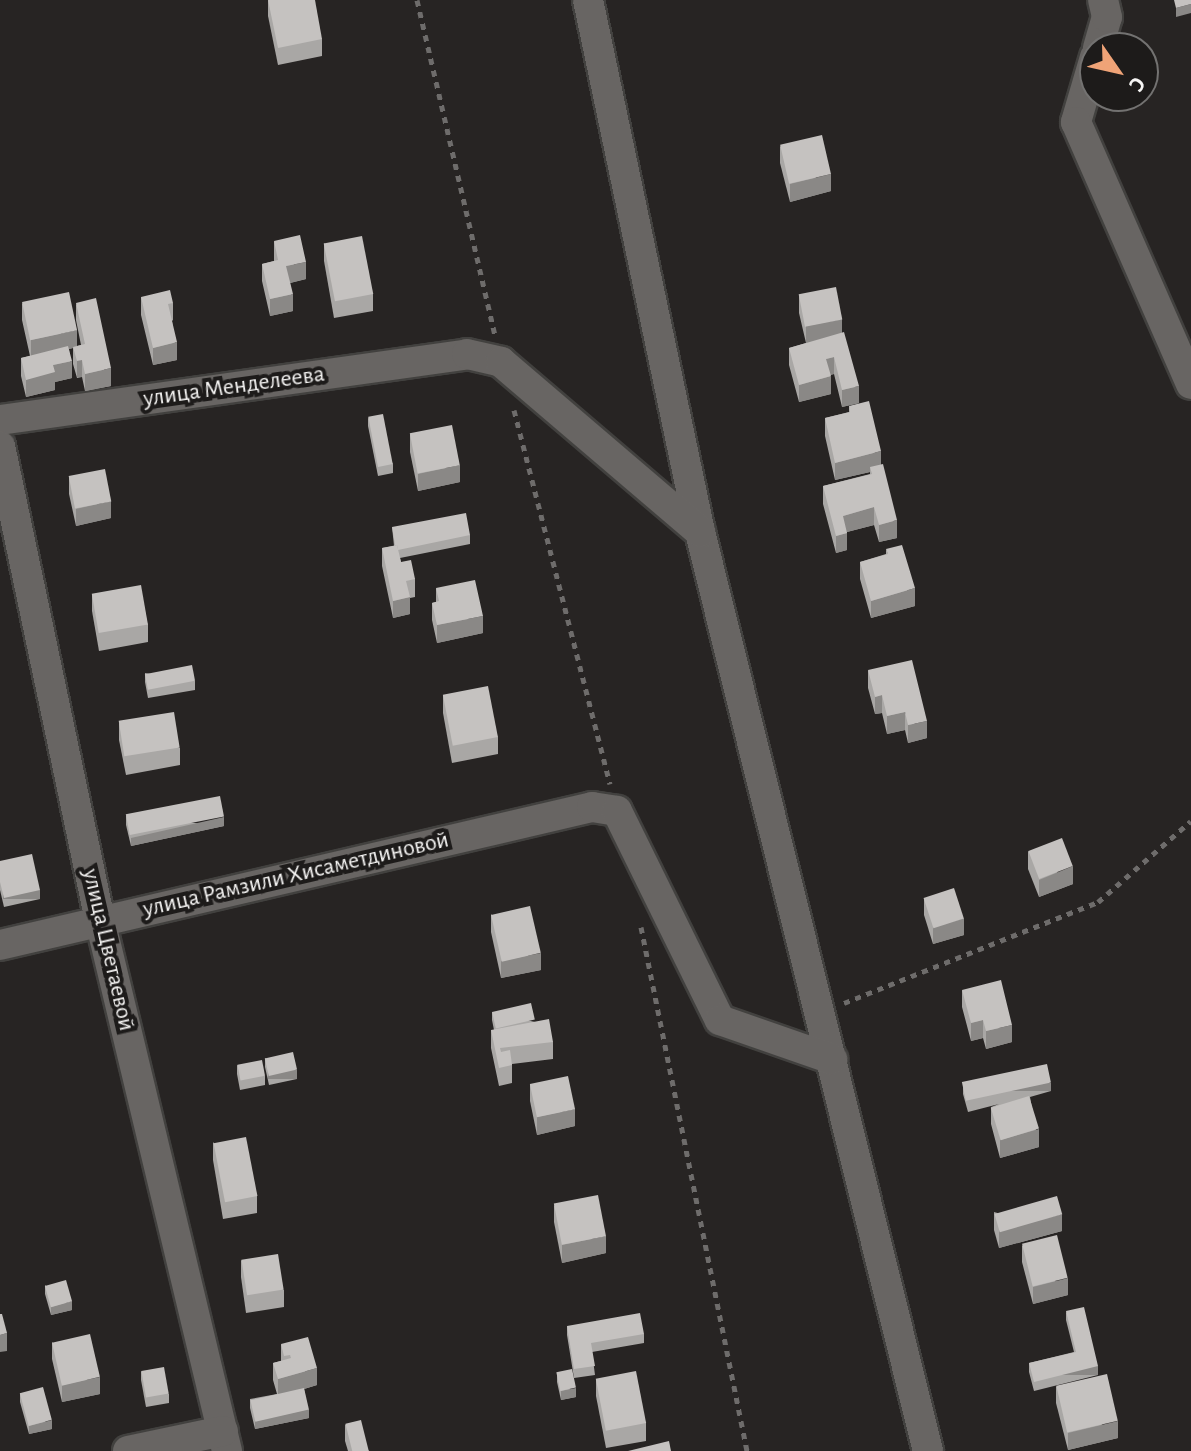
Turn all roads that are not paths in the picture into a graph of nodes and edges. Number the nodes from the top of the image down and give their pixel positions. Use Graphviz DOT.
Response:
graph roads {
  1 [pos="588,0"];
  2 [pos="1103,0"];
  3 [pos="1103,32"];
  4 [pos="1079,112"];
  5 [pos="1191,384"];
  6 [pos="0,420"];
  7 [pos="0,446"];
  8 [pos="700,532"];
  9 [pos="100,920"];
  10 [pos="0,945"];
  11 [pos="832,1059"];
  12 [pos="225,1441"];
  13 [pos="128,1451"];
  14 [pos="928,1451"];
  1 -- 8 [label="street"];
  2 -- 3 [label="street"];
  4 -- 5 [label="street"];
  6 -- 8 [label="street, улица Менделеева"];
  7 -- 9 [label="street, улица Цветаевой"];
  8 -- 11 [label="street"];
  9 -- 10 [label="street, улица Рамзили Хисаметдиновой"];
  9 -- 11 [label="street, улица Рамзили Хисаметдиновой"];
  9 -- 12 [label="street, улица Цветаевой"];
  11 -- 14 [label="street"];
  12 -- 13 [label="street"];
}
